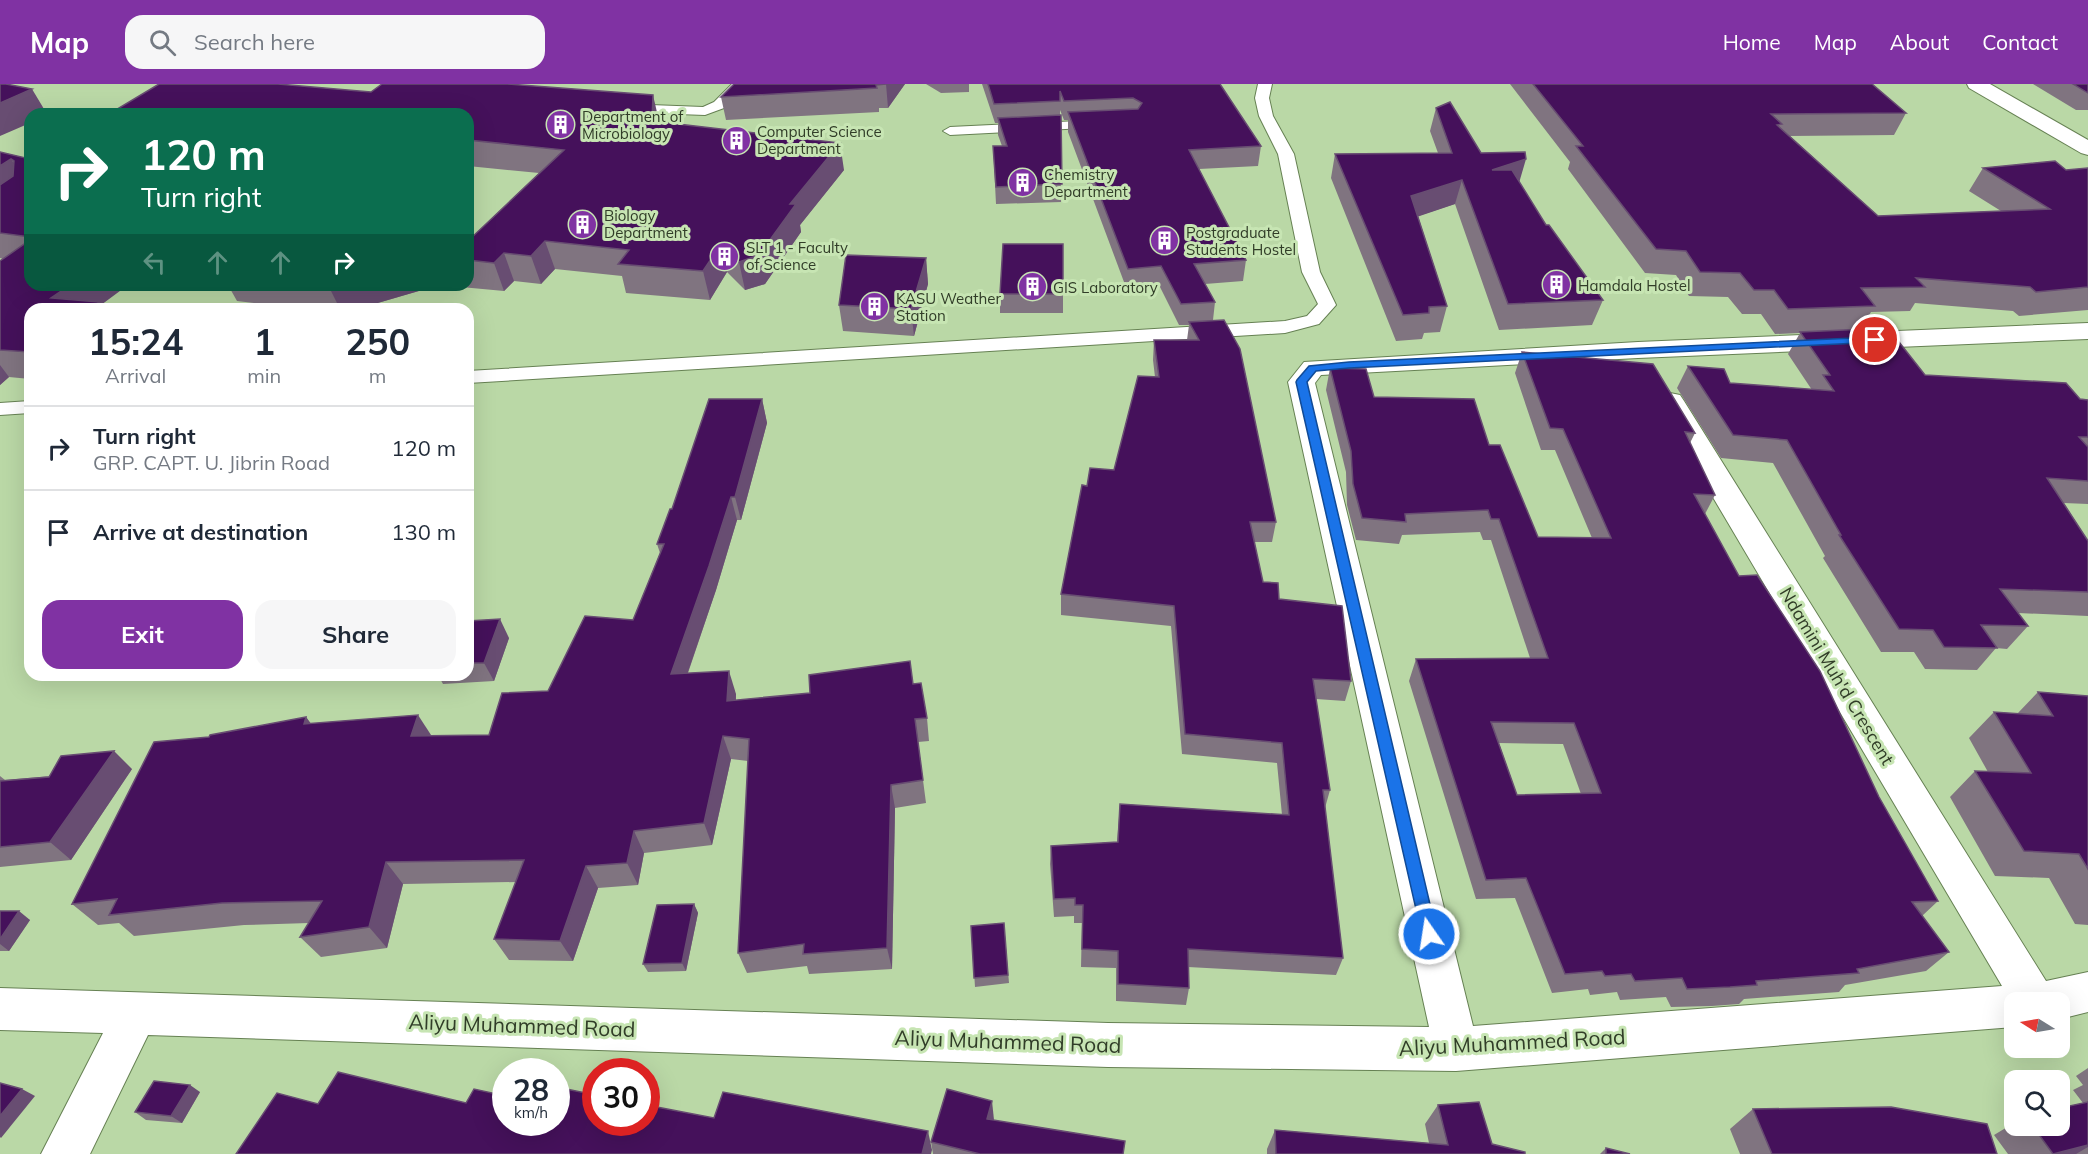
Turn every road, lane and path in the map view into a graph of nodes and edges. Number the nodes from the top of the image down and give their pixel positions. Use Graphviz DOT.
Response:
graph roads {
  1 [pos="740,84"];
  2 [pos="1265,84"];
  3 [pos="1976,84"];
  4 [pos="608,107"];
  5 [pos="1109,124"];
  6 [pos="950,131"];
  7 [pos="2088,134"];
  8 [pos="2066,136"];
  9 [pos="2088,149"];
  10 [pos="2088,331"];
  11 [pos="1638,350"];
  12 [pos="474,377"];
  13 [pos="24,407"];
  14 [pos="0,409"];
  15 [pos="2029,992"];
  16 [pos="2088,992"];
  17 [pos="2070,996"];
  18 [pos="2004,1007"];
  19 [pos="0,1009"];
  20 [pos="137,1012"];
  21 [pos="1456,1049"];
  22 [pos="65,1154"];
  1 -- 4 [label="lane"];
  2 -- 12 [label="lane"];
  3 -- 8 [label="street"];
  5 -- 6 [label="lane"];
  7 -- 8 [label="street"];
  8 -- 9 [label="street"];
  10 -- 11 [label="street"];
  11 -- 15 [label="street, Ndamini Muh'd Crescent"];
  11 -- 21 [label="street"];
  13 -- 14 [label="lane"];
  16 -- 17 [label="street"];
  18 -- 21 [label="street, Aliyu Muhammed Road"];
  19 -- 20 [label="street, Aliyu Muhammed Road"];
  20 -- 21 [label="street, Aliyu Muhammed Road"];
  20 -- 22 [label="street"];
}
